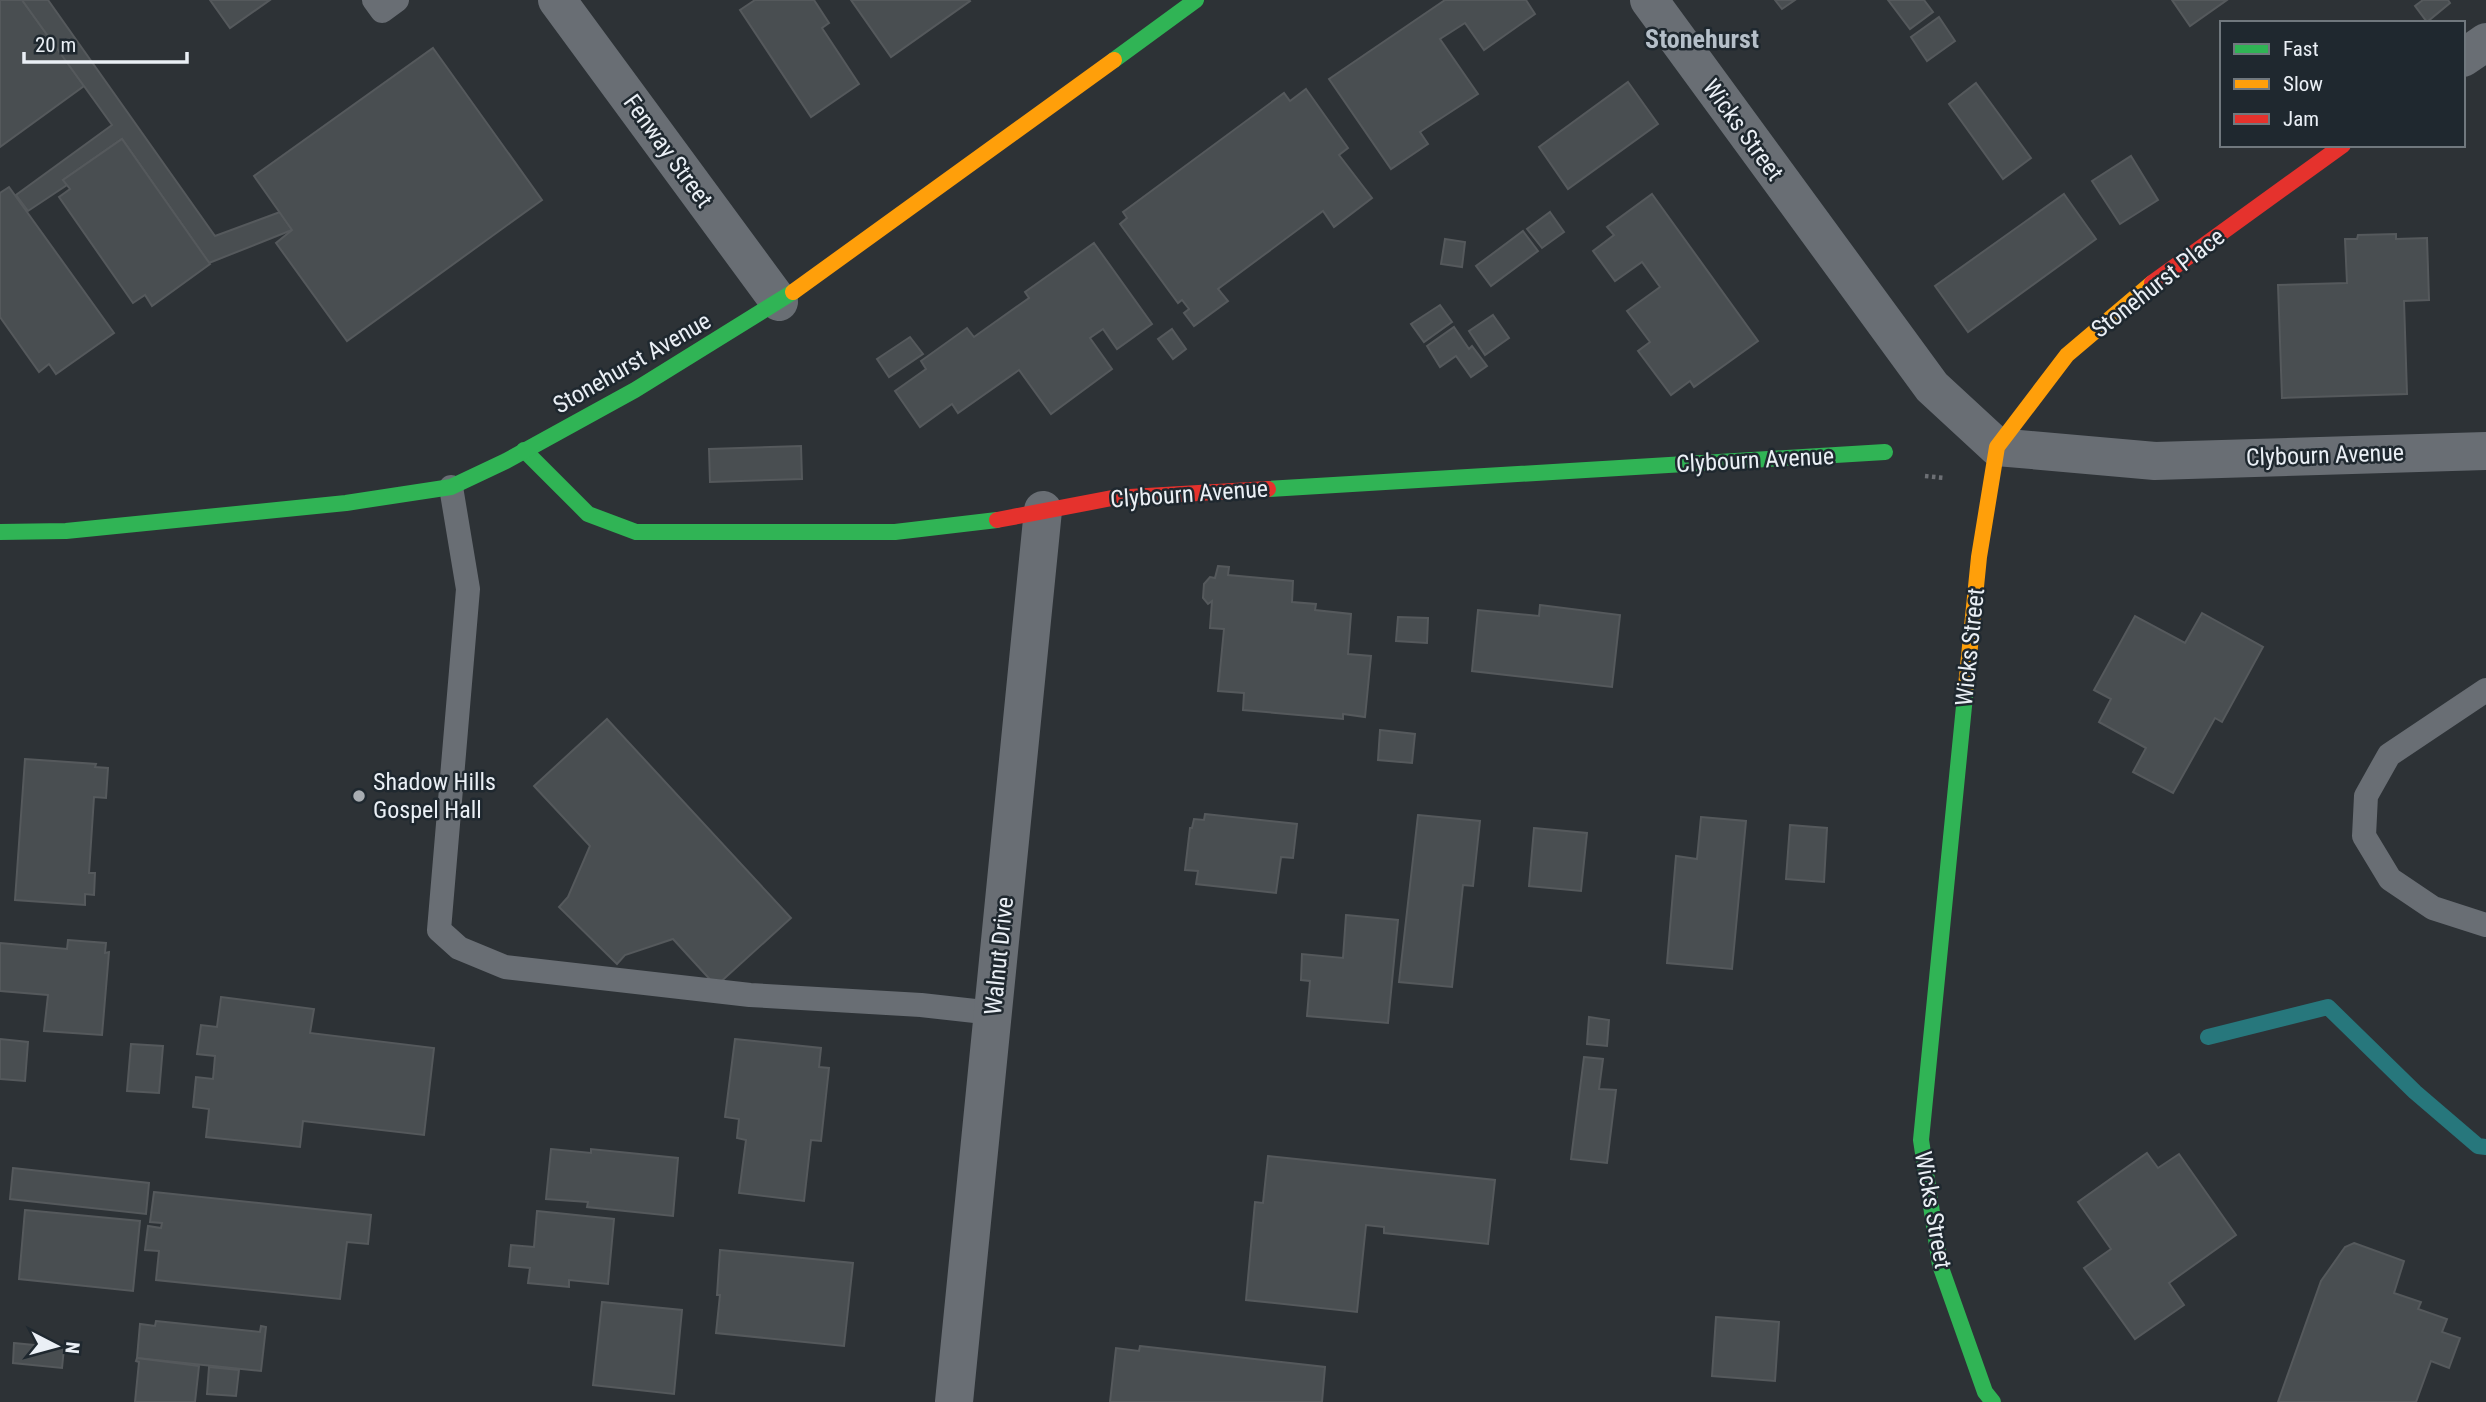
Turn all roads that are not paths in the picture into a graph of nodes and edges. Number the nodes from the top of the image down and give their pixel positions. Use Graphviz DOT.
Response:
graph roads {
  1 [pos="374,0"];
  2 [pos="397,0"];
  3 [pos="557,0"];
  4 [pos="1196,0"];
  5 [pos="1648,0"];
  6 [pos="2486,42"];
  7 [pos="2465,57"];
  8 [pos="2340,147"];
  9 [pos="779,302"];
  10 [pos="524,450"];
  11 [pos="2486,451"];
  12 [pos="1885,452"];
  13 [pos="1994,464"];
  14 [pos="451,487"];
  15 [pos="1043,510"];
  16 [pos="0,532"];
  17 [pos="2486,690"];
  18 [pos="2486,925"];
  19 [pos="993,1013"];
  20 [pos="954,1402"];
  21 [pos="1993,1402"];
  1 -- 2 [label="lane"];
  3 -- 9 [label="street, Fenway Street"];
  4 -- 9 [label="street, Stonehurst Avenue"];
  5 -- 13 [label="street, Wicks Street"];
  6 -- 7 [label="street"];
  8 -- 13 [label="street, Stonehurst Place"];
  9 -- 10 [label="street, Stonehurst Avenue"];
  10 -- 14 [label="street, Stonehurst Avenue"];
  10 -- 15 [label="street, Clybourn Avenue"];
  11 -- 13 [label="street, Clybourn Avenue"];
  12 -- 15 [label="street, Clybourn Avenue"];
  13 -- 21 [label="street, Wicks Street"];
  14 -- 16 [label="street, Stonehurst Avenue"];
  14 -- 19 [label="lane"];
  15 -- 19 [label="street, Walnut Drive"];
  17 -- 18 [label="lane"];
  19 -- 20 [label="street, Walnut Drive"];
}
